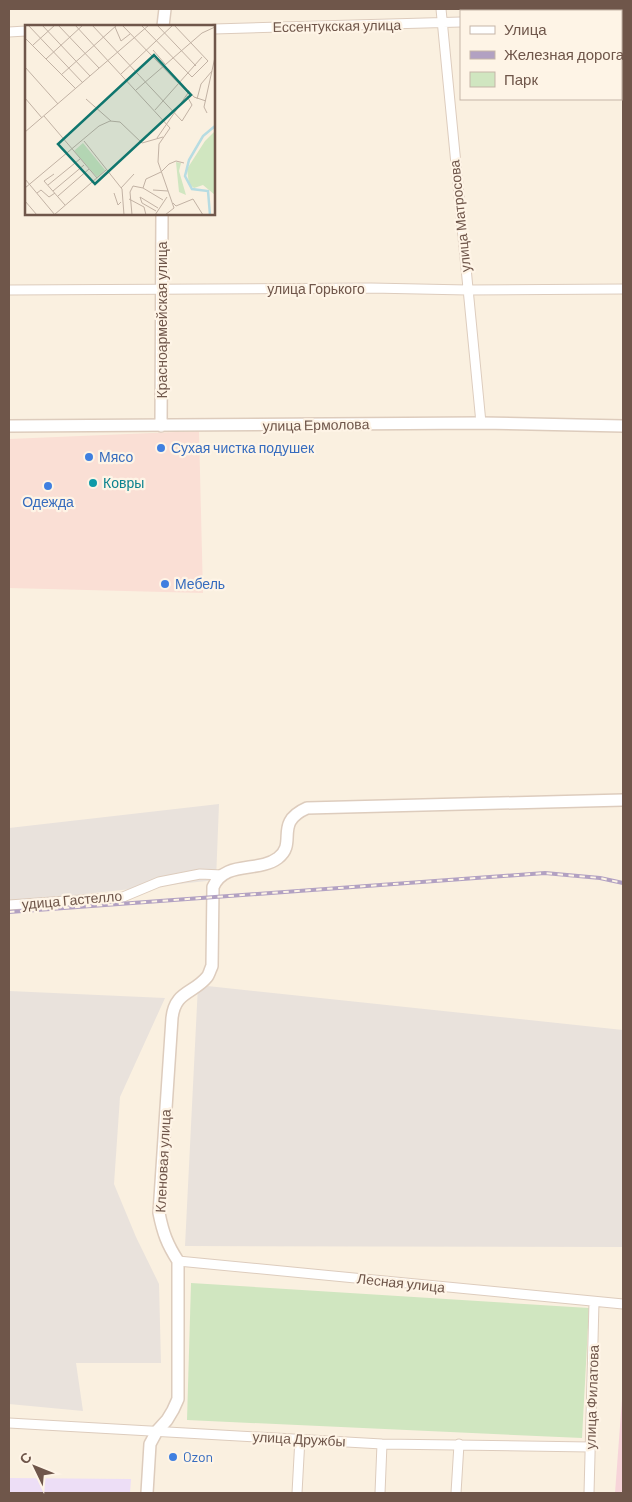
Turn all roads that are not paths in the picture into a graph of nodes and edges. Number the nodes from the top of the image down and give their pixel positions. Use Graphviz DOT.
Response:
graph roads {
  1 [pos="165,9"];
  2 [pos="441,9"];
  3 [pos="460,22"];
  4 [pos="442,23"];
  5 [pos="163,25"];
  6 [pos="215,29"];
  7 [pos="25,31"];
  8 [pos="9,32"];
  9 [pos="162,215"];
  10 [pos="623,289"];
  11 [pos="9,290"];
  12 [pos="162,290"];
  13 [pos="467,290"];
  14 [pos="481,424"];
  15 [pos="9,426"];
  16 [pos="161,426"];
  17 [pos="623,426"];
  18 [pos="623,800"];
  19 [pos="222,875"];
  20 [pos="9,905"];
  21 [pos="178,1261"];
  22 [pos="594,1302"];
  23 [pos="623,1304"];
  24 [pos="9,1423"];
  25 [pos="157,1431"];
  26 [pos="300,1438"];
  27 [pos="382,1444"];
  28 [pos="459,1444"];
  29 [pos="590,1447"];
  30 [pos="147,1493"];
  31 [pos="297,1493"];
  32 [pos="380,1493"];
  33 [pos="456,1493"];
  34 [pos="589,1493"];
  1 -- 5 [label="street"];
  2 -- 4 [label="street, улица Матросова"];
  3 -- 4 [label="street, Ессентукская улица"];
  4 -- 6 [label="street, Ессентукская улица"];
  4 -- 13 [label="street, улица Матросова"];
  7 -- 8 [label="street"];
  9 -- 12 [label="street, Красноармейская улица"];
  10 -- 13 [label="street, улица Горького"];
  11 -- 12 [label="street, улица Горького"];
  12 -- 13 [label="street, улица Горького"];
  12 -- 16 [label="street, Красноармейская улица"];
  13 -- 14 [label="street, улица Матросова"];
  14 -- 16 [label="street, улица Ермолова"];
  14 -- 17 [label="street, улица Ермолова"];
  15 -- 16 [label="street, улица Ермолова"];
  18 -- 19 [label="street"];
  19 -- 20 [label="street, удица Гастелло"];
  19 -- 21 [label="street, Кленовая улица"];
  21 -- 22 [label="street, Лесная улица"];
  21 -- 25 [label="street"];
  22 -- 23 [label="street, Лесная улица"];
  22 -- 29 [label="street, улица Филатова"];
  24 -- 25 [label="street, улица Дружбы"];
  25 -- 26 [label="street, улица Дружбы"];
  25 -- 30 [label="street"];
  26 -- 27 [label="street, улица Дружбы"];
  26 -- 31 [label="street"];
  27 -- 28 [label="street, улица Дружбы"];
  27 -- 32 [label="street"];
  28 -- 29 [label="street, улица Дружбы"];
  28 -- 33 [label="street"];
  29 -- 34 [label="street, улица Филатова"];
}
